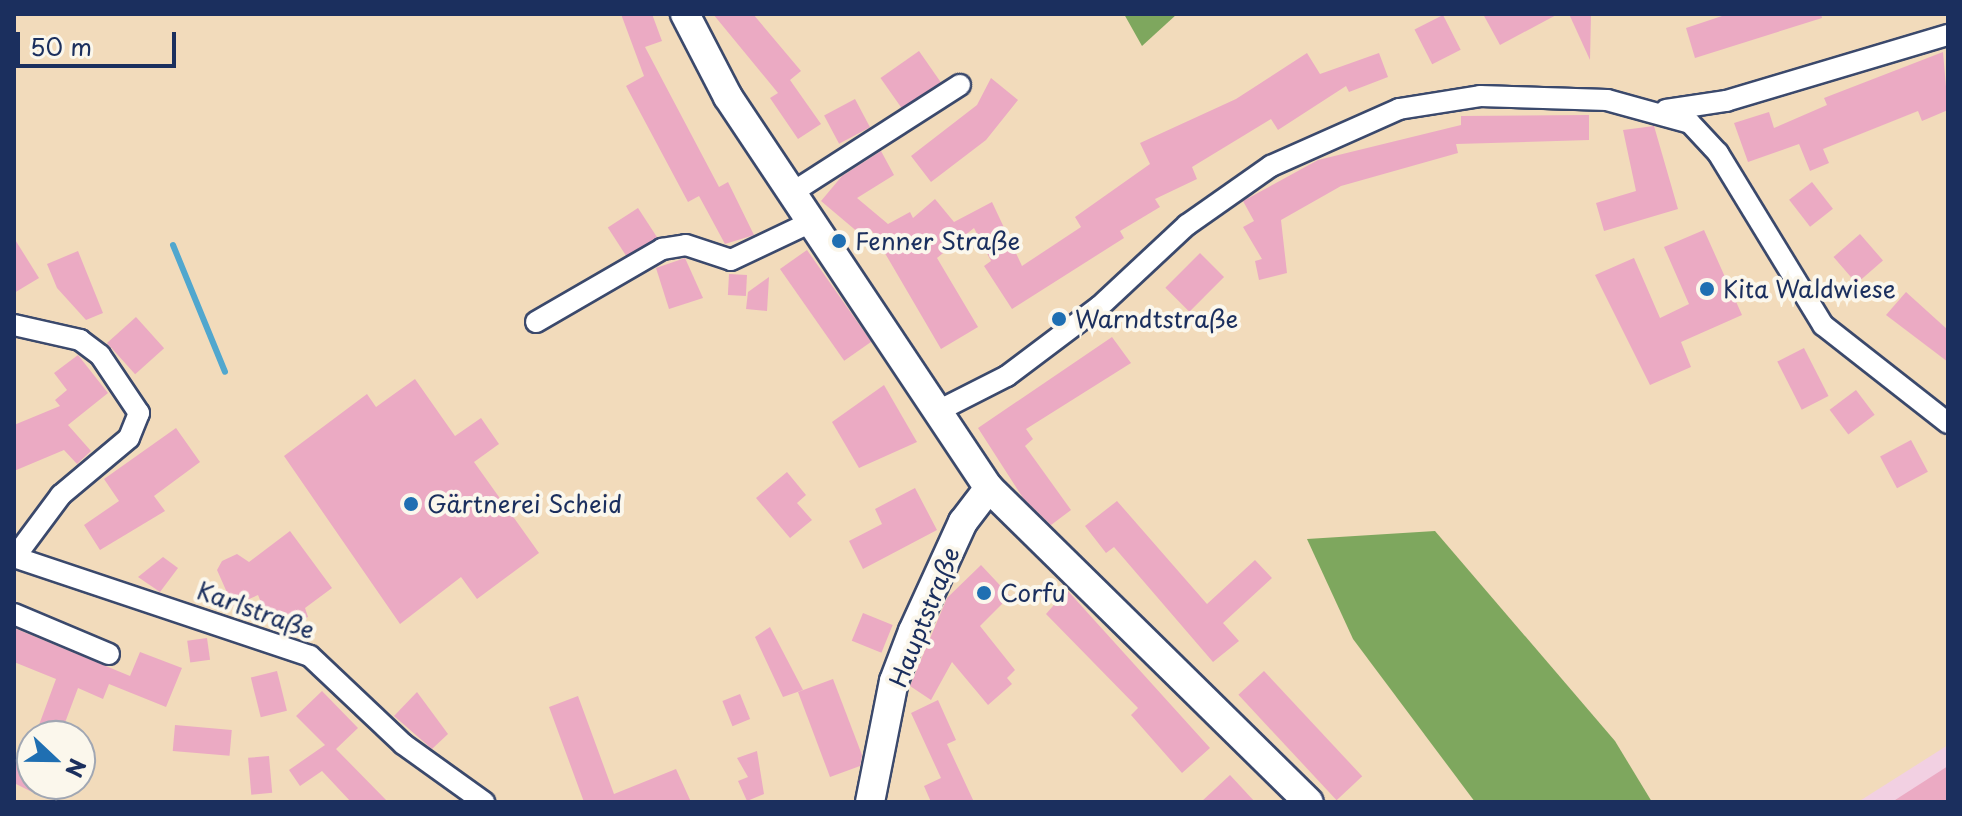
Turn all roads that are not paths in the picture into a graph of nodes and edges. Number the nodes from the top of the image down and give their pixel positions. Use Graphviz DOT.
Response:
graph roads {
  1 [pos="685,14"];
  2 [pos="1948,35"];
  3 [pos="960,85"];
  4 [pos="1658,110"];
  5 [pos="790,194"];
  6 [pos="809,223"];
  7 [pos="536,322"];
  8 [pos="14,325"];
  9 [pos="938,411"];
  10 [pos="1948,423"];
  11 [pos="989,488"];
  12 [pos="14,557"];
  13 [pos="14,614"];
  14 [pos="109,654"];
  15 [pos="484,802"];
  16 [pos="870,802"];
  17 [pos="1308,802"];
  1 -- 5 [label="main road"];
  2 -- 4 [label="street"];
  3 -- 5 [label="street"];
  4 -- 9 [label="street"];
  4 -- 10 [label="street"];
  5 -- 6 [label="main road"];
  6 -- 7 [label="street"];
  6 -- 9 [label="main road"];
  8 -- 12 [label="street"];
  9 -- 11 [label="main road"];
  11 -- 16 [label="main road, Hauptstraße"];
  11 -- 17 [label="main road"];
  12 -- 15 [label="street, Karlstraße"];
  13 -- 14 [label="street"];
}
